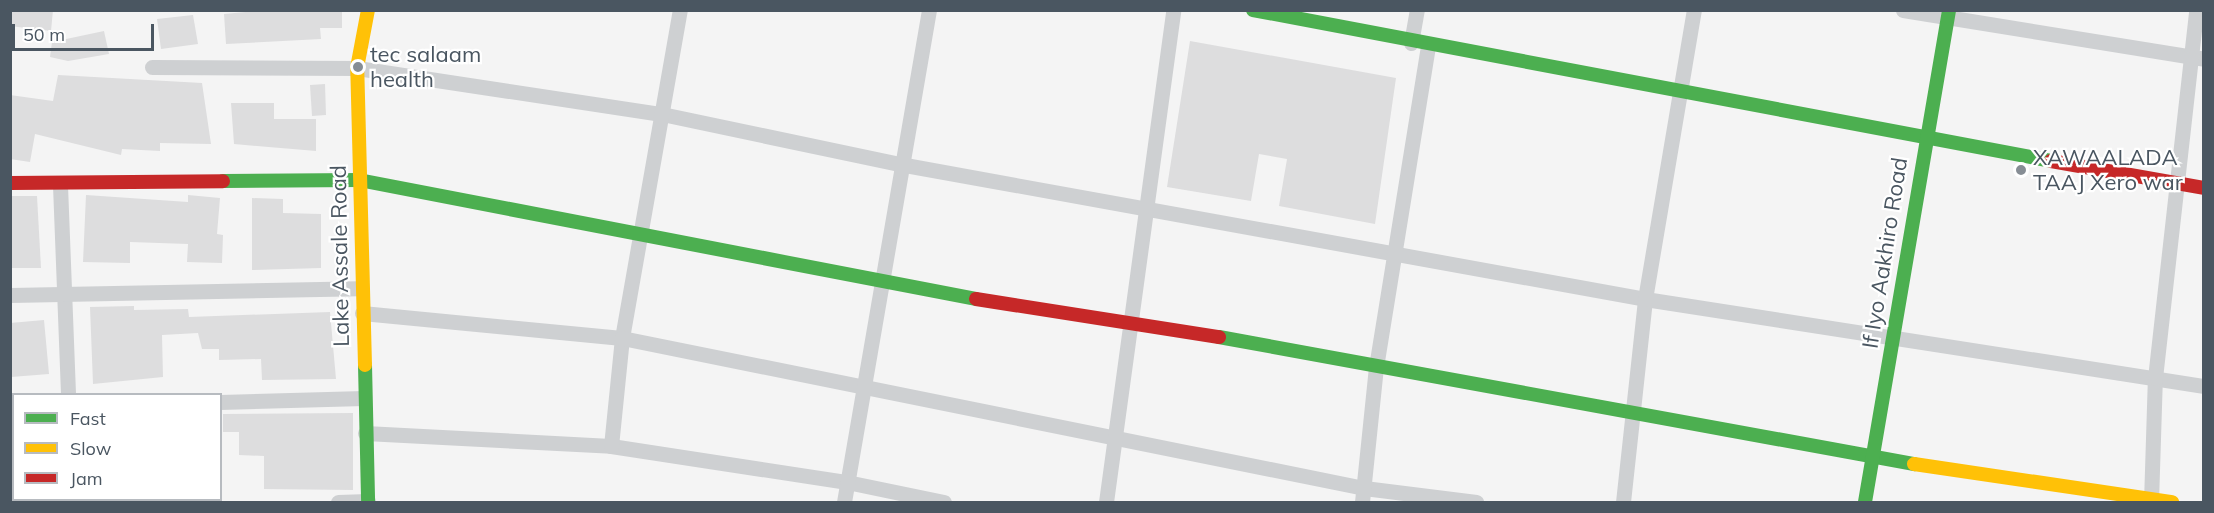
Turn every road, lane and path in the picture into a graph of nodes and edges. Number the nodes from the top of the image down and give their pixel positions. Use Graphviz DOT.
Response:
graph roads {
  1 [pos="368,10"];
  2 [pos="680,10"];
  3 [pos="929,10"];
  4 [pos="1173,10"];
  5 [pos="1253,10"];
  6 [pos="1417,10"];
  7 [pos="1694,10"];
  8 [pos="1903,10"];
  9 [pos="2196,10"];
  10 [pos="1948,15"];
  11 [pos="1411,43"];
  12 [pos="1428,46"];
  13 [pos="2197,58"];
  14 [pos="152,67"];
  15 [pos="357,68"];
  16 [pos="1681,95"];
  17 [pos="662,114"];
  18 [pos="1925,138"];
  19 [pos="905,165"];
  20 [pos="359,180"];
  21 [pos="2173,182"];
  22 [pos="10,183"];
  23 [pos="60,185"];
  24 [pos="2204,188"];
  25 [pos="1142,206"];
  26 [pos="639,233"];
  27 [pos="1394,254"];
  28 [pos="885,285"];
  29 [pos="359,288"];
  30 [pos="10,295"];
  31 [pos="63,296"];
  32 [pos="1645,299"];
  33 [pos="362,313"];
  34 [pos="1133,323"];
  35 [pos="622,338"];
  36 [pos="1893,341"];
  37 [pos="1376,367"];
  38 [pos="2156,378"];
  39 [pos="2204,386"];
  40 [pos="867,388"];
  41 [pos="68,393"];
  42 [pos="364,398"];
  43 [pos="222,402"];
  44 [pos="1629,411"];
  45 [pos="365,433"];
  46 [pos="1116,435"];
  47 [pos="611,446"];
  48 [pos="1873,459"];
  49 [pos="848,482"];
  50 [pos="1363,495"];
  51 [pos="2151,501"];
  52 [pos="338,502"];
  53 [pos="368,502"];
  54 [pos="844,502"];
  55 [pos="944,502"];
  56 [pos="1106,502"];
  57 [pos="1476,502"];
  58 [pos="1623,502"];
  59 [pos="1865,502"];
  60 [pos="2172,502"];
  1 -- 15 [label="street, Lake Assale Road"];
  2 -- 17 [label="street"];
  3 -- 19 [label="street"];
  4 -- 25 [label="street"];
  5 -- 11 [label="street"];
  6 -- 11 [label="street"];
  7 -- 16 [label="street"];
  8 -- 10 [label="street"];
  9 -- 13 [label="street"];
  10 -- 13 [label="street"];
  10 -- 18 [label="street, If Iyo Aakhiro Road"];
  11 -- 12 [label="street"];
  12 -- 16 [label="street"];
  12 -- 27 [label="street"];
  13 -- 21 [label="street"];
  14 -- 15 [label="street"];
  15 -- 17 [label="street"];
  15 -- 20 [label="street, Lake Assale Road"];
  16 -- 18 [label="street"];
  16 -- 32 [label="street"];
  17 -- 19 [label="street"];
  17 -- 26 [label="street"];
  18 -- 21 [label="street"];
  18 -- 36 [label="street, If Iyo Aakhiro Road"];
  19 -- 25 [label="street"];
  19 -- 28 [label="street"];
  20 -- 23 [label="street"];
  20 -- 26 [label="street"];
  20 -- 29 [label="street, Lake Assale Road"];
  21 -- 24 [label="street"];
  21 -- 38 [label="street"];
  22 -- 23 [label="street"];
  23 -- 31 [label="street"];
  25 -- 27 [label="street"];
  25 -- 34 [label="street"];
  26 -- 28 [label="street"];
  26 -- 35 [label="street"];
  27 -- 32 [label="street"];
  27 -- 37 [label="street"];
  28 -- 34 [label="street"];
  28 -- 40 [label="street"];
  29 -- 31 [label="street"];
  29 -- 33 [label="street, Lake Assale Road"];
  30 -- 31 [label="street"];
  31 -- 41 [label="street"];
  32 -- 36 [label="street"];
  32 -- 44 [label="street"];
  33 -- 35 [label="street"];
  33 -- 42 [label="street, Lake Assale Road"];
  34 -- 37 [label="street"];
  34 -- 46 [label="street"];
  35 -- 40 [label="street"];
  35 -- 47 [label="street"];
  36 -- 38 [label="street"];
  36 -- 48 [label="street, If Iyo Aakhiro Road"];
  37 -- 44 [label="street"];
  37 -- 50 [label="street"];
  38 -- 39 [label="street"];
  38 -- 51 [label="street"];
  40 -- 46 [label="street"];
  40 -- 49 [label="street"];
  42 -- 43 [label="street"];
  42 -- 45 [label="street, Lake Assale Road"];
  44 -- 48 [label="street"];
  44 -- 58 [label="street"];
  45 -- 47 [label="street"];
  45 -- 53 [label="street, Lake Assale Road"];
  46 -- 50 [label="street"];
  46 -- 56 [label="street"];
  47 -- 49 [label="street"];
  48 -- 51 [label="street"];
  48 -- 59 [label="street, If Iyo Aakhiro Road"];
  49 -- 54 [label="street"];
  49 -- 55 [label="street"];
  50 -- 57 [label="street"];
  51 -- 60 [label="street"];
  52 -- 53 [label="street"];
}
